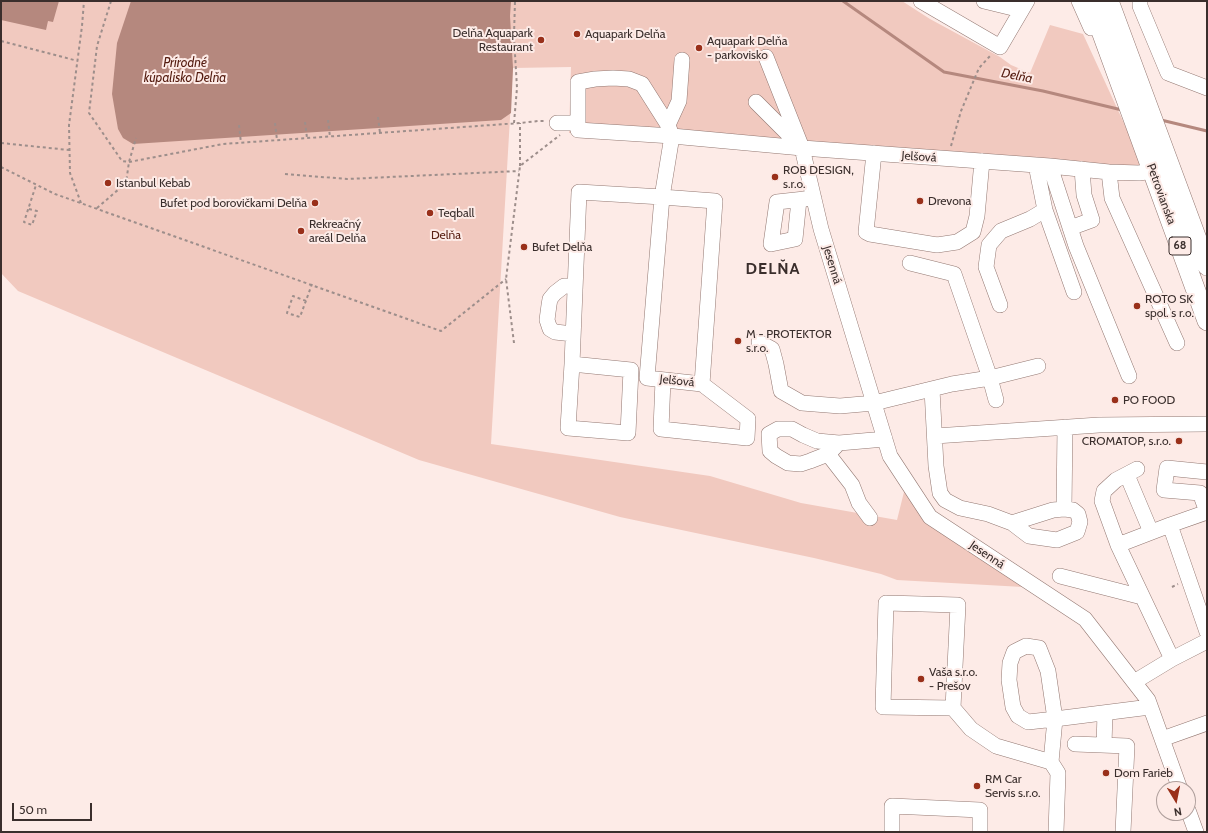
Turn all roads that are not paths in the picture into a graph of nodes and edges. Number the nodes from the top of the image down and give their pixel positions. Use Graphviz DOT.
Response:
graph roads {
  1 [pos="922,1"];
  2 [pos="984,1"];
  3 [pos="1079,1"];
  4 [pos="1090,1"];
  5 [pos="1108,1"];
  6 [pos="1118,1"];
  7 [pos="1140,1"];
  8 [pos="1024,6"];
  9 [pos="1124,43"];
  10 [pos="766,57"];
  11 [pos="682,60"];
  12 [pos="1114,68"];
  13 [pos="1207,88"];
  14 [pos="756,102"];
  15 [pos="578,123"];
  16 [pos="560,128"];
  17 [pos="670,130"];
  18 [pos="802,148"];
  19 [pos="874,153"];
  20 [pos="982,161"];
  21 [pos="1043,166"];
  22 [pos="1082,170"];
  23 [pos="1110,172"];
  24 [pos="1153,172"];
  25 [pos="662,197"];
  26 [pos="1045,210"];
  27 [pos="1070,228"];
  28 [pos="910,263"];
  29 [pos="1207,266"];
  30 [pos="575,286"];
  31 [pos="1074,292"];
  32 [pos="1000,305"];
  33 [pos="1207,321"];
  34 [pos="573,334"];
  35 [pos="759,342"];
  36 [pos="1177,343"];
  37 [pos="572,364"];
  38 [pos="1038,366"];
  39 [pos="1129,376"];
  40 [pos="990,378"];
  41 [pos="663,380"];
  42 [pos="702,384"];
  43 [pos="932,389"];
  44 [pos="996,400"];
  45 [pos="874,403"];
  46 [pos="1206,424"];
  47 [pos="1065,427"];
  48 [pos="935,436"];
  49 [pos="885,439"];
  50 [pos="839,443"];
  51 [pos="828,454"];
  52 [pos="1207,472"];
  53 [pos="1064,508"];
  54 [pos="1207,512"];
  55 [pos="870,518"];
  56 [pos="1012,523"];
  57 [pos="1170,524"];
  58 [pos="1151,532"];
  59 [pos="1118,545"];
  60 [pos="1060,576"];
  61 [pos="1142,598"];
  62 [pos="1207,632"];
  63 [pos="1207,642"];
  64 [pos="1172,659"];
  65 [pos="1134,682"];
  66 [pos="1150,707"];
  67 [pos="953,708"];
  68 [pos="1105,712"];
  69 [pos="1055,719"];
  70 [pos="1207,723"];
  71 [pos="1162,739"];
  72 [pos="1075,744"];
  73 [pos="1104,745"];
  74 [pos="1051,762"];
  75 [pos="1177,781"];
  76 [pos="1192,821"];
  77 [pos="892,832"];
  78 [pos="980,832"];
  79 [pos="1056,832"];
  80 [pos="1123,832"];
  81 [pos="1196,832"];
  1 -- 8 [label="street"];
  2 -- 8 [label="street"];
  3 -- 12 [label="street, Petrovianska"];
  4 -- 12 [label="main road, Petrovianska / 68"];
  5 -- 9 [label="main road, Petrovianska / 68"];
  6 -- 9 [label="street, Petrovianska"];
  7 -- 13 [label="street"];
  9 -- 29 [label="main road, Petrovianska / 68"];
  10 -- 18 [label="street"];
  11 -- 17 [label="street, Jelšová"];
  12 -- 24 [label="main road, Petrovianska / 68"];
  14 -- 18 [label="street"];
  15 -- 16 [label="street"];
  15 -- 17 [label="street, Jelšová"];
  15 -- 17 [label="street"];
  17 -- 18 [label="street, Jelšová"];
  17 -- 25 [label="street, Jelšová"];
  18 -- 19 [label="street, Jelšová"];
  18 -- 45 [label="street, Jesenná"];
  19 -- 20 [label="street, Jelšová"];
  19 -- 20 [label="street"];
  20 -- 21 [label="street, Jelšová"];
  21 -- 22 [label="street, Jelšová"];
  21 -- 26 [label="street"];
  21 -- 27 [label="street"];
  22 -- 23 [label="street, Jelšová"];
  22 -- 27 [label="street"];
  23 -- 24 [label="street, Jelšová"];
  23 -- 36 [label="street"];
  24 -- 33 [label="main road, Petrovianska / 68"];
  25 -- 30 [label="street, Jelšová"];
  25 -- 41 [label="street, Jelšová"];
  25 -- 42 [label="street, Jelšová"];
  26 -- 31 [label="street"];
  26 -- 32 [label="street"];
  27 -- 39 [label="street"];
  28 -- 40 [label="street"];
  30 -- 34 [label="street, Jelšová"];
  30 -- 34 [label="street"];
  34 -- 37 [label="street, Jelšová"];
  35 -- 45 [label="street"];
  37 -- 37 [label="street, Jelšová"];
  38 -- 40 [label="street"];
  40 -- 43 [label="street"];
  40 -- 44 [label="street"];
  41 -- 42 [label="street, Jelšová"];
  41 -- 42 [label="street"];
  43 -- 45 [label="street"];
  43 -- 48 [label="street"];
  45 -- 49 [label="street, Jesenná"];
  46 -- 47 [label="street"];
  47 -- 48 [label="street"];
  47 -- 53 [label="street"];
  48 -- 56 [label="street"];
  49 -- 50 [label="street"];
  49 -- 65 [label="street, Jesenná"];
  50 -- 51 [label="street"];
  50 -- 51 [label="street"];
  51 -- 55 [label="street"];
  52 -- 54 [label="street"];
  53 -- 56 [label="street"];
  53 -- 56 [label="street"];
  54 -- 57 [label="street"];
  57 -- 58 [label="street"];
  57 -- 62 [label="street"];
  58 -- 59 [label="street"];
  58 -- 59 [label="street"];
  59 -- 61 [label="street"];
  60 -- 61 [label="street"];
  61 -- 64 [label="street"];
  63 -- 64 [label="street"];
  64 -- 65 [label="street"];
  65 -- 66 [label="street, Jesenná"];
  66 -- 68 [label="street"];
  66 -- 71 [label="street, Jesenná"];
  67 -- 67 [label="street"];
  67 -- 74 [label="street"];
  68 -- 69 [label="street"];
  68 -- 73 [label="street"];
  69 -- 69 [label="street"];
  69 -- 74 [label="street"];
  70 -- 71 [label="street"];
  71 -- 75 [label="street, Jesenná"];
  72 -- 73 [label="street"];
  73 -- 80 [label="street"];
  74 -- 79 [label="street"];
  76 -- 81 [label="street"];
  77 -- 78 [label="street"];
}
